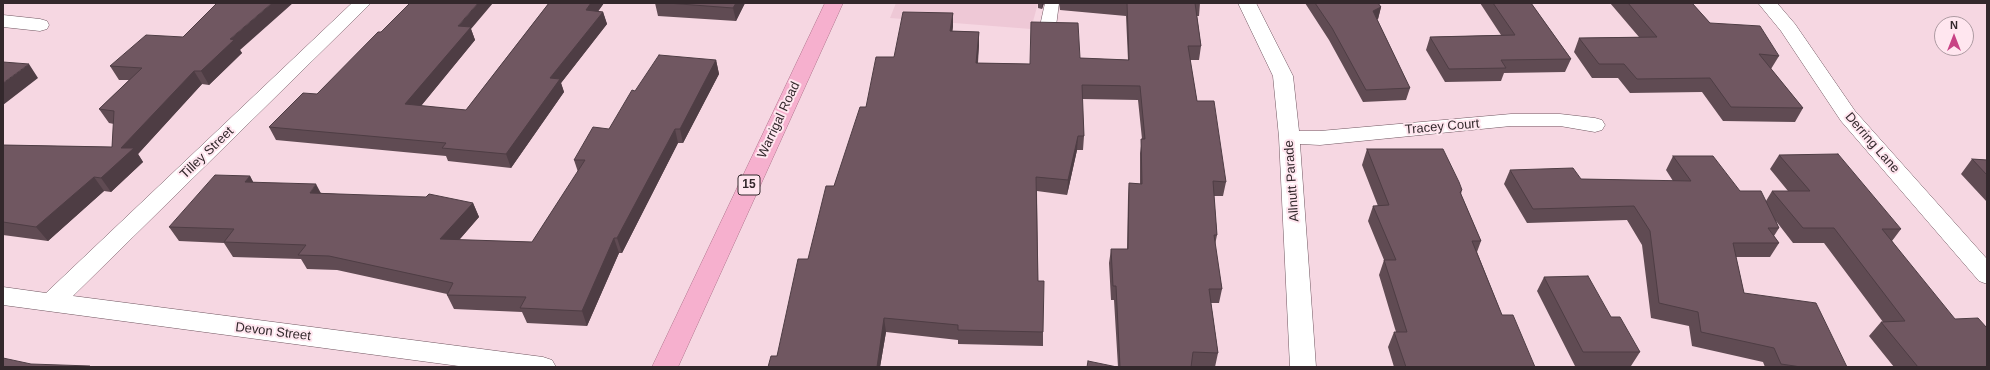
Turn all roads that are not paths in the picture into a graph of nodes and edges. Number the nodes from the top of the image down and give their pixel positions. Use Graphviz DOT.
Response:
graph roads {
  1 [pos="362,3"];
  2 [pos="834,3"];
  3 [pos="1052,3"];
  4 [pos="1247,3"];
  5 [pos="1767,3"];
  6 [pos="3,21"];
  7 [pos="40,25"];
  8 [pos="1048,26"];
  9 [pos="1595,125"];
  10 [pos="1289,137"];
  11 [pos="1987,274"];
  12 [pos="3,296"];
  13 [pos="51,302"];
  14 [pos="543,367"];
  15 [pos="665,367"];
  16 [pos="1303,367"];
  1 -- 13 [label="street, Tilley Street"];
  2 -- 15 [label="highway, Warrigal Road / 15"];
  3 -- 8 [label="lane"];
  4 -- 10 [label="street, Allnutt Parade"];
  5 -- 11 [label="street, Derring Lane"];
  6 -- 7 [label="street"];
  9 -- 10 [label="street, Tracey Court"];
  10 -- 16 [label="street, Allnutt Parade"];
  12 -- 13 [label="street, Devon Street"];
  13 -- 14 [label="street, Devon Street"];
}
